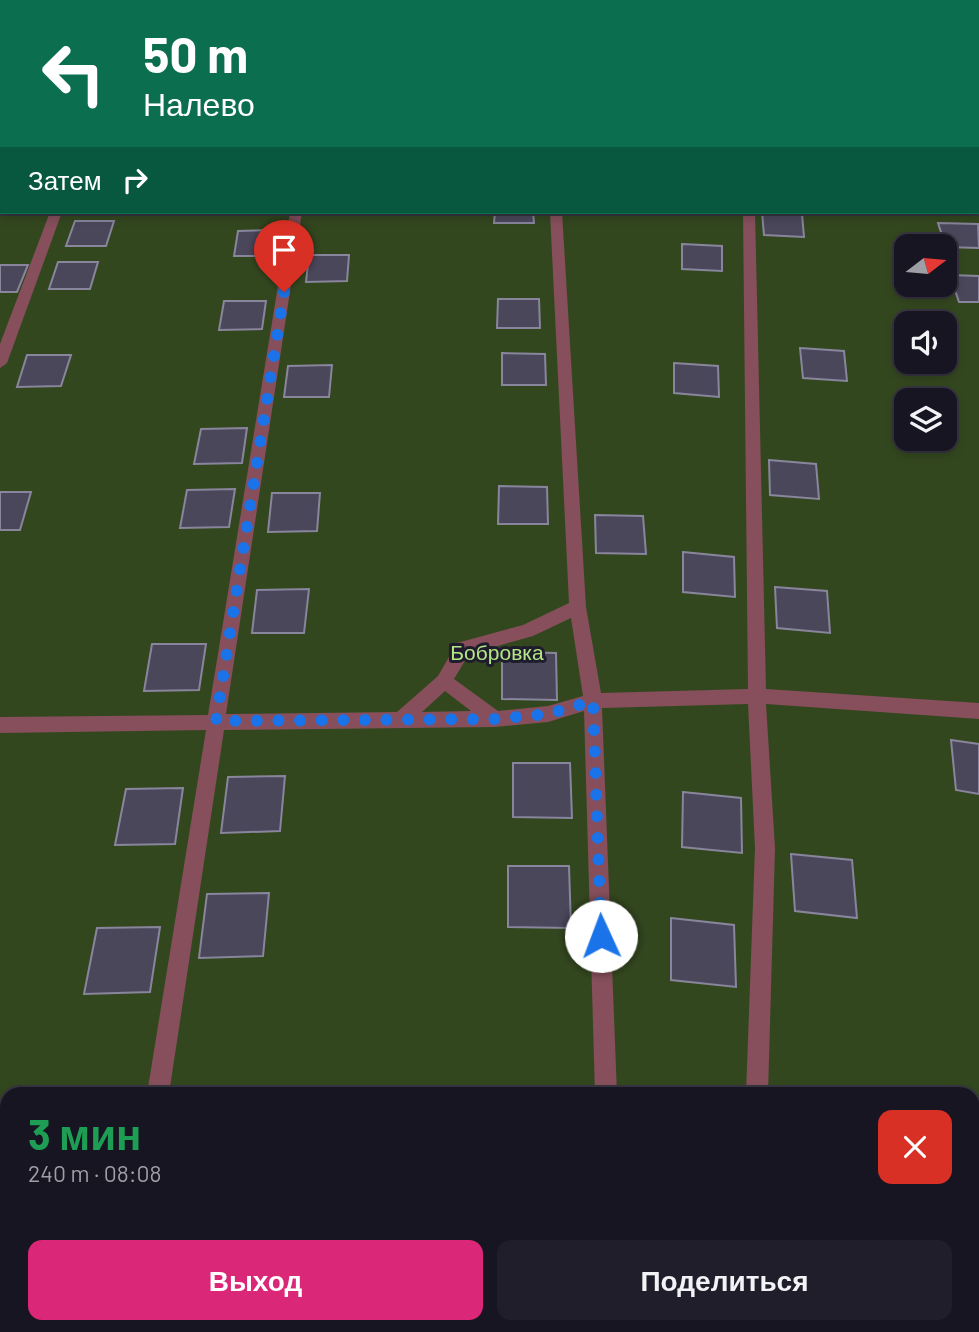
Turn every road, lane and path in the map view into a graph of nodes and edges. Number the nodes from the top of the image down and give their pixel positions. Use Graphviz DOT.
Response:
graph roads {
  1 [pos="56,214"];
  2 [pos="296,214"];
  3 [pos="556,214"];
  4 [pos="749,214"];
  5 [pos="0,363"];
  6 [pos="578,607"];
  7 [pos="444,681"];
  8 [pos="757,695"];
  9 [pos="593,701"];
  10 [pos="979,710"];
  11 [pos="495,719"];
  12 [pos="401,720"];
  13 [pos="216,721"];
  14 [pos="0,725"];
  15 [pos="159,1087"];
  16 [pos="606,1087"];
  17 [pos="757,1087"];
  1 -- 5 [label="street"];
  2 -- 13 [label="street"];
  3 -- 6 [label="street"];
  4 -- 8 [label="street"];
  6 -- 7 [label="street"];
  6 -- 9 [label="street"];
  7 -- 11 [label="street"];
  7 -- 12 [label="street"];
  8 -- 9 [label="street"];
  8 -- 10 [label="street"];
  8 -- 17 [label="street"];
  9 -- 11 [label="street"];
  9 -- 16 [label="street"];
  11 -- 12 [label="street"];
  12 -- 13 [label="street"];
  13 -- 14 [label="street"];
  13 -- 15 [label="street"];
}
